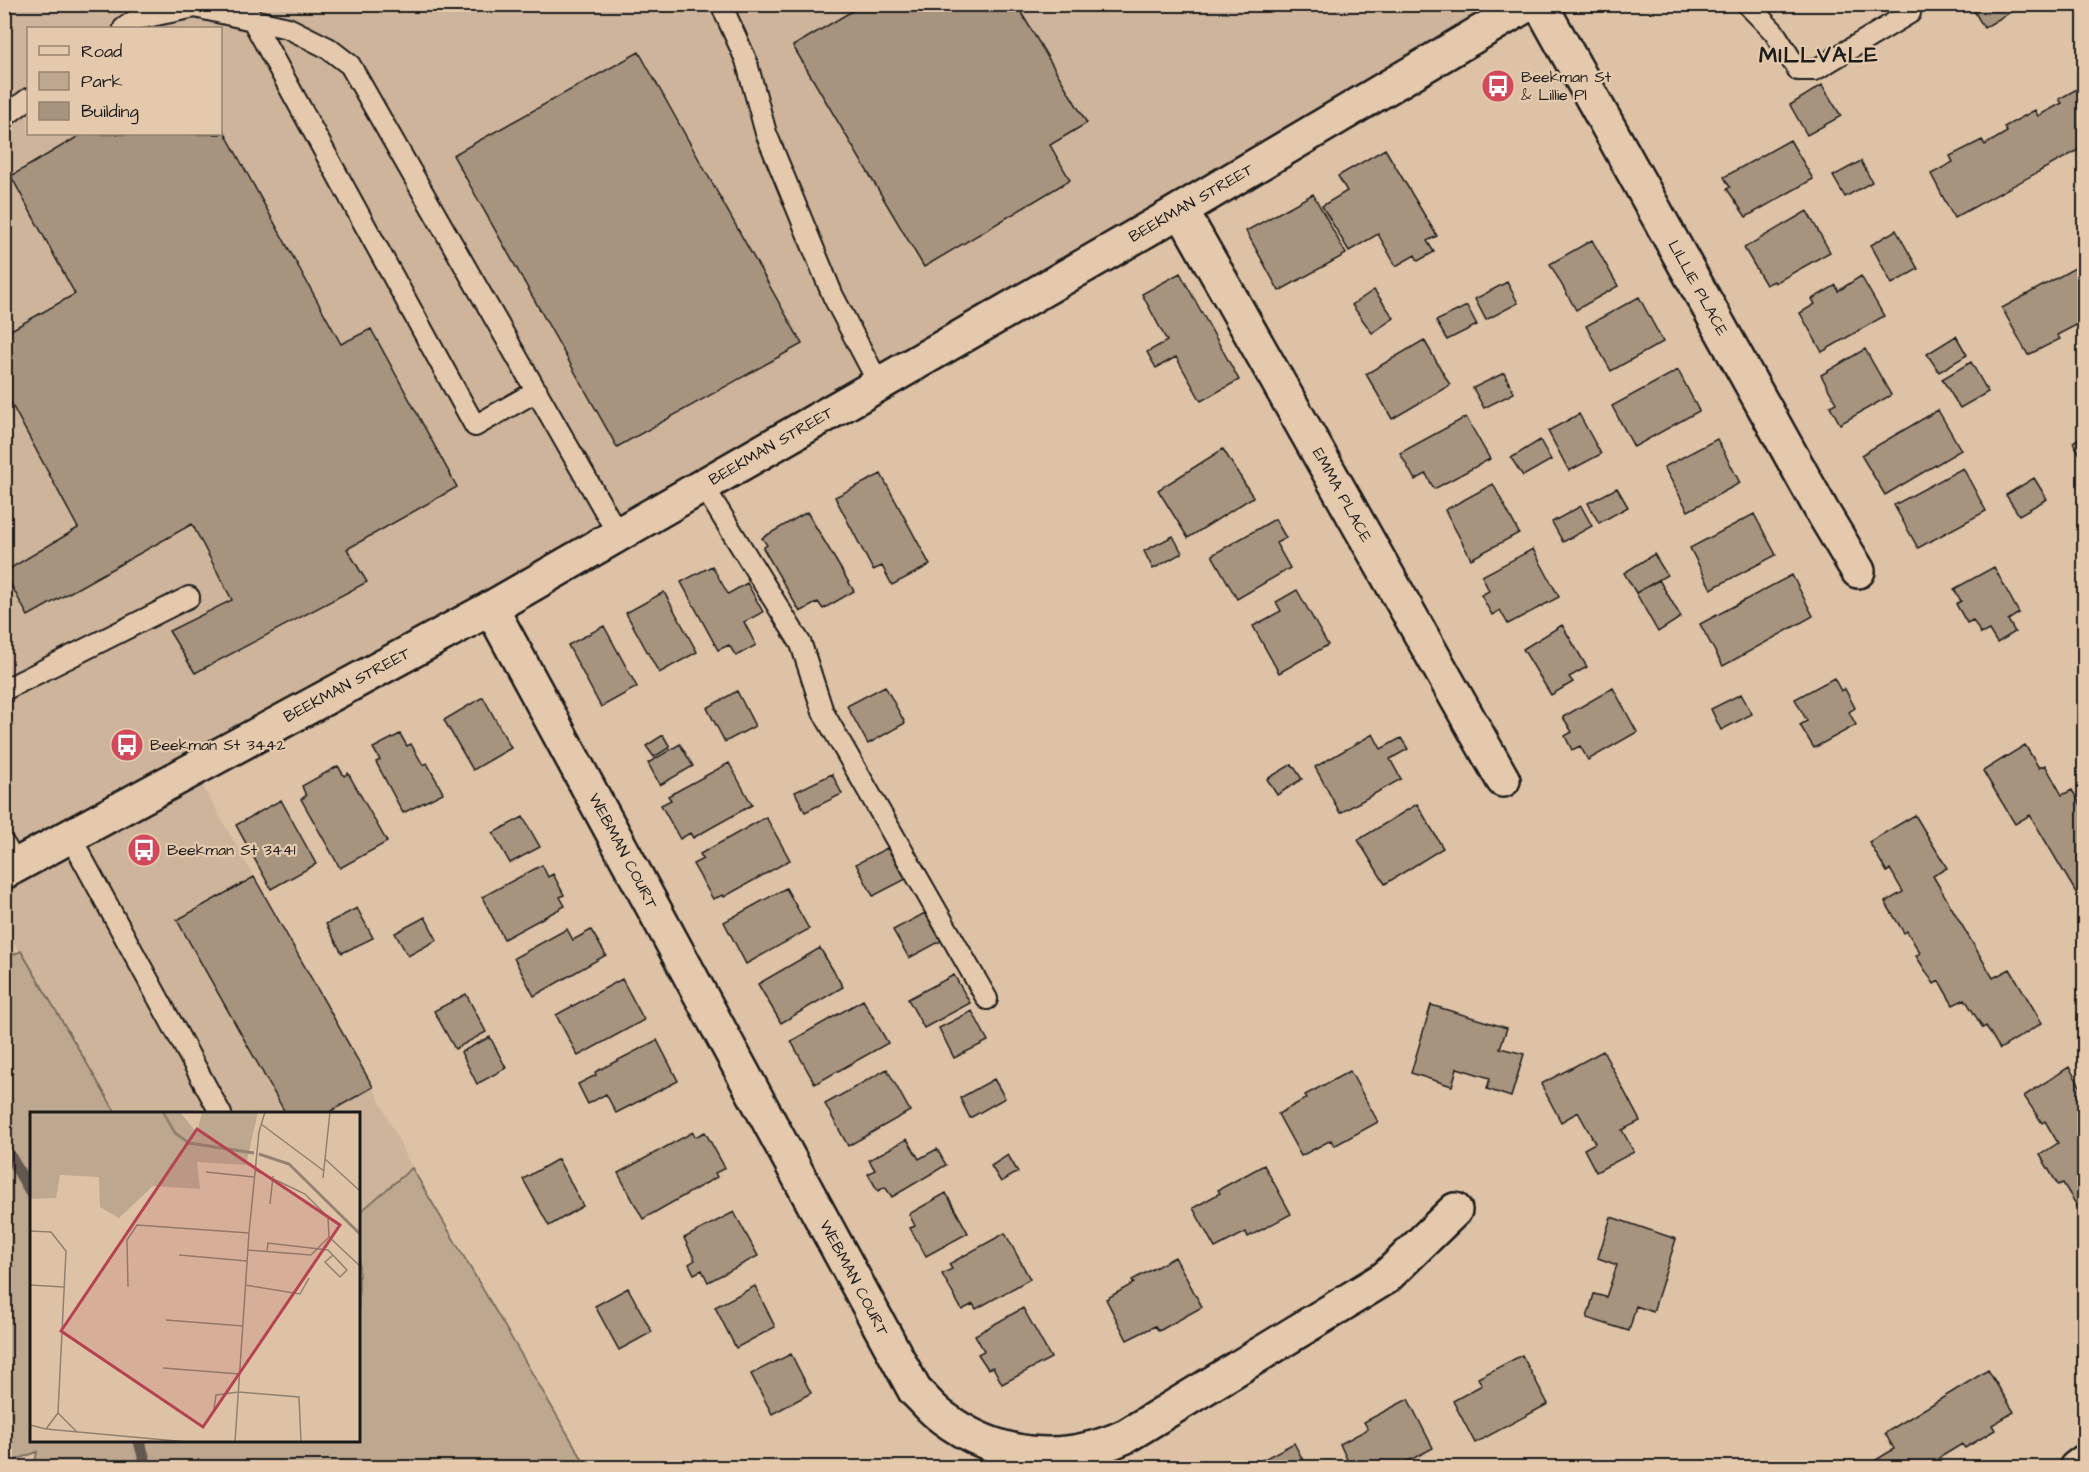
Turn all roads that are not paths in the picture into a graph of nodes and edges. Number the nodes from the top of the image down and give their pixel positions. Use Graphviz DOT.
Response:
graph roads {
  1 [pos="721,4"];
  2 [pos="1528,4"];
  3 [pos="1540,4"];
  4 [pos="1748,4"];
  5 [pos="248,12"];
  6 [pos="1910,13"];
  7 [pos="132,17"];
  8 [pos="27,100"];
  9 [pos="4,117"];
  10 [pos="1181,210"];
  11 [pos="879,384"];
  12 [pos="537,391"];
  13 [pos="703,485"];
  14 [pos="618,534"];
  15 [pos="1858,571"];
  16 [pos="189,597"];
  17 [pos="491,608"];
  18 [pos="4,690"];
  19 [pos="1503,780"];
  20 [pos="70,836"];
  21 [pos="9,860"];
  22 [pos="987,999"];
  23 [pos="220,1112"];
  24 [pos="1455,1210"];
  25 [pos="2085,1462"];
  26 [pos="2076,1467"];
  1 -- 11 [label="lane"];
  2 -- 10 [label="street, BEEKMAN STREET"];
  3 -- 15 [label="street, LILLIE PLACE"];
  4 -- 6 [label="lane"];
  5 -- 7 [label="lane"];
  5 -- 12 [label="lane"];
  5 -- 12 [label="lane"];
  8 -- 9 [label="lane"];
  10 -- 11 [label="street, BEEKMAN STREET"];
  10 -- 19 [label="street, EMMA PLACE"];
  11 -- 13 [label="street, BEEKMAN STREET"];
  12 -- 14 [label="lane"];
  13 -- 14 [label="street, BEEKMAN STREET"];
  13 -- 22 [label="lane"];
  14 -- 17 [label="street, BEEKMAN STREET"];
  16 -- 18 [label="lane"];
  17 -- 20 [label="street, BEEKMAN STREET"];
  17 -- 24 [label="street, WEBMAN COURT"];
  20 -- 21 [label="street, BEEKMAN STREET"];
  20 -- 23 [label="lane"];
  25 -- 26 [label="street"];
}
